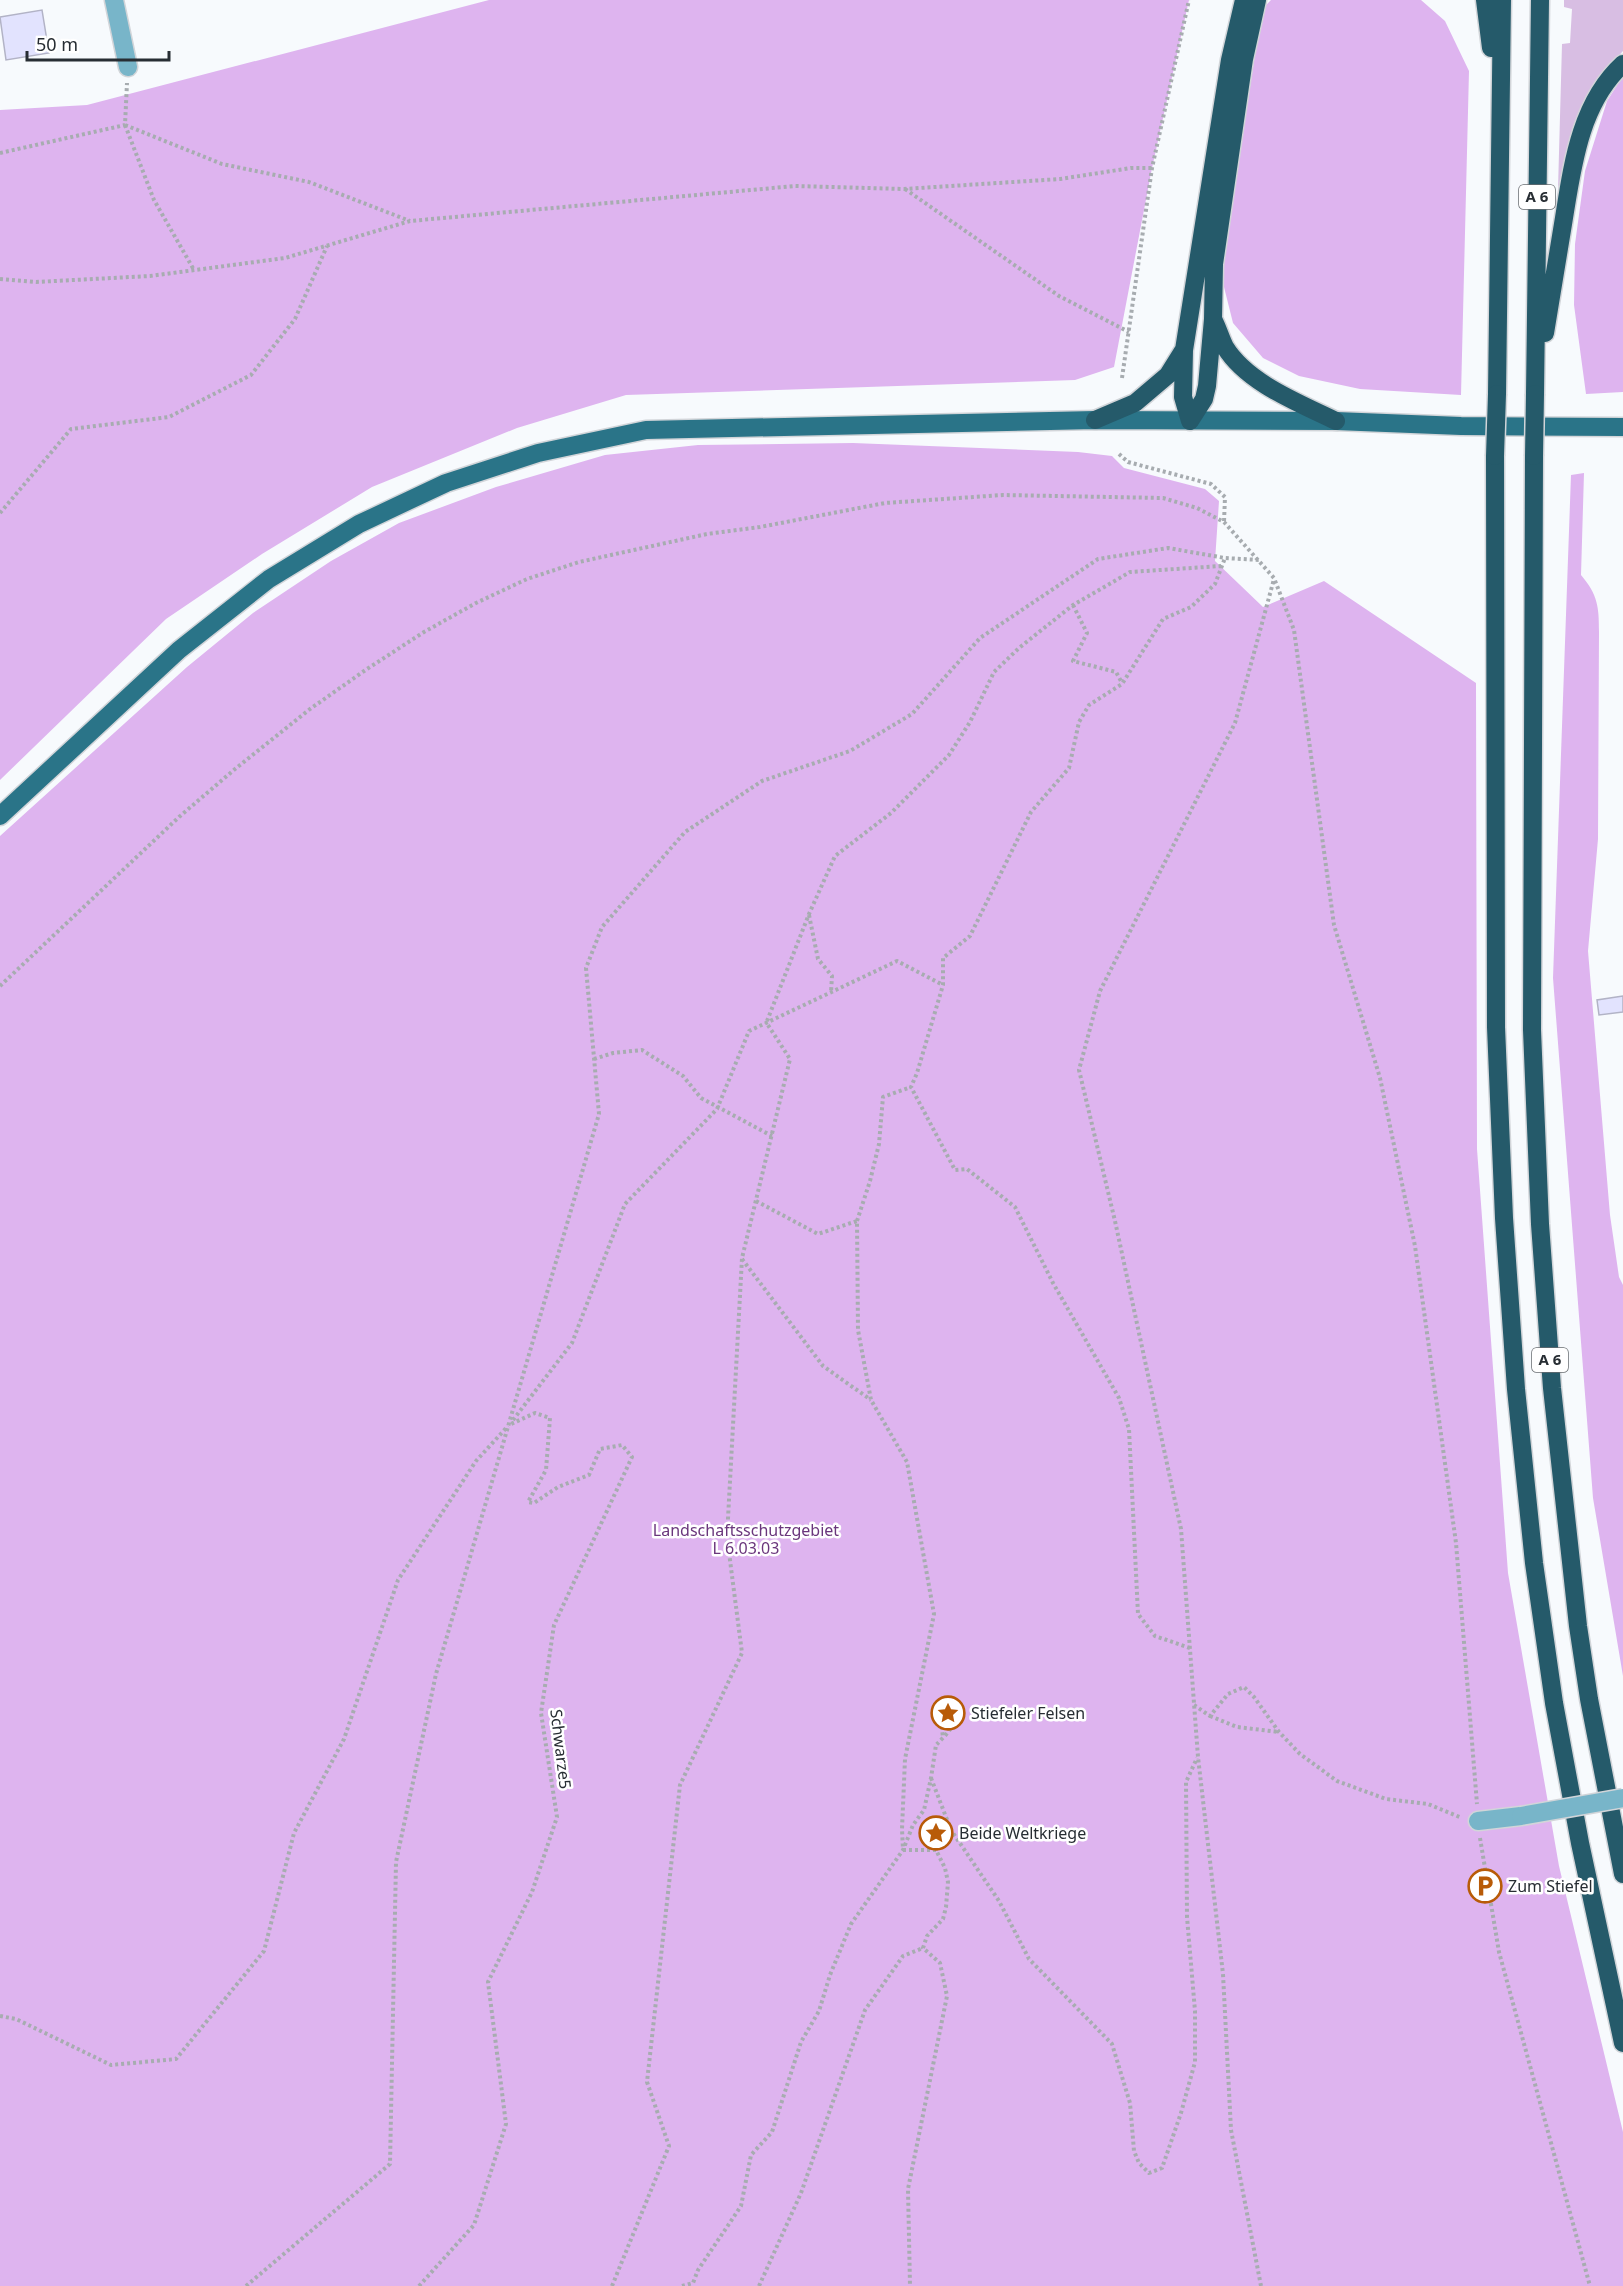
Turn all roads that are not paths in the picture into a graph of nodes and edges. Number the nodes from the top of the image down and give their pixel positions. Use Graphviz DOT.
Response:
graph roads {
  1 [pos="114,0"];
  2 [pos="1244,0"];
  3 [pos="1257,0"];
  4 [pos="1485,0"];
  5 [pos="1502,0"];
  6 [pos="1540,0"];
  7 [pos="1623,64"];
  8 [pos="128,67"];
  9 [pos="1498,250"];
  10 [pos="1213,320"];
  11 [pos="1184,350"];
  12 [pos="1535,394"];
  13 [pos="1095,420"];
  14 [pos="1190,421"];
  15 [pos="1336,421"];
  16 [pos="1623,426"];
  17 [pos="0,816"];
  18 [pos="1623,1798"];
  19 [pos="1478,1821"];
  20 [pos="1623,1874"];
  21 [pos="1623,2043"];
  1 -- 8 [label="street"];
  2 -- 11 [label="highway"];
  3 -- 10 [label="highway"];
  4 -- 9 [label="highway"];
  5 -- 9 [label="highway, A 6"];
  6 -- 12 [label="highway, A 6"];
  7 -- 12 [label="highway"];
  9 -- 21 [label="highway, A 6, bridge"];
  10 -- 14 [label="highway"];
  10 -- 15 [label="highway"];
  11 -- 13 [label="highway"];
  11 -- 14 [label="highway"];
  12 -- 20 [label="highway, A 6, bridge"];
  13 -- 14 [label="main road"];
  13 -- 17 [label="main road"];
  14 -- 15 [label="main road"];
  15 -- 16 [label="main road"];
  18 -- 19 [label="street, bridge"];
}
